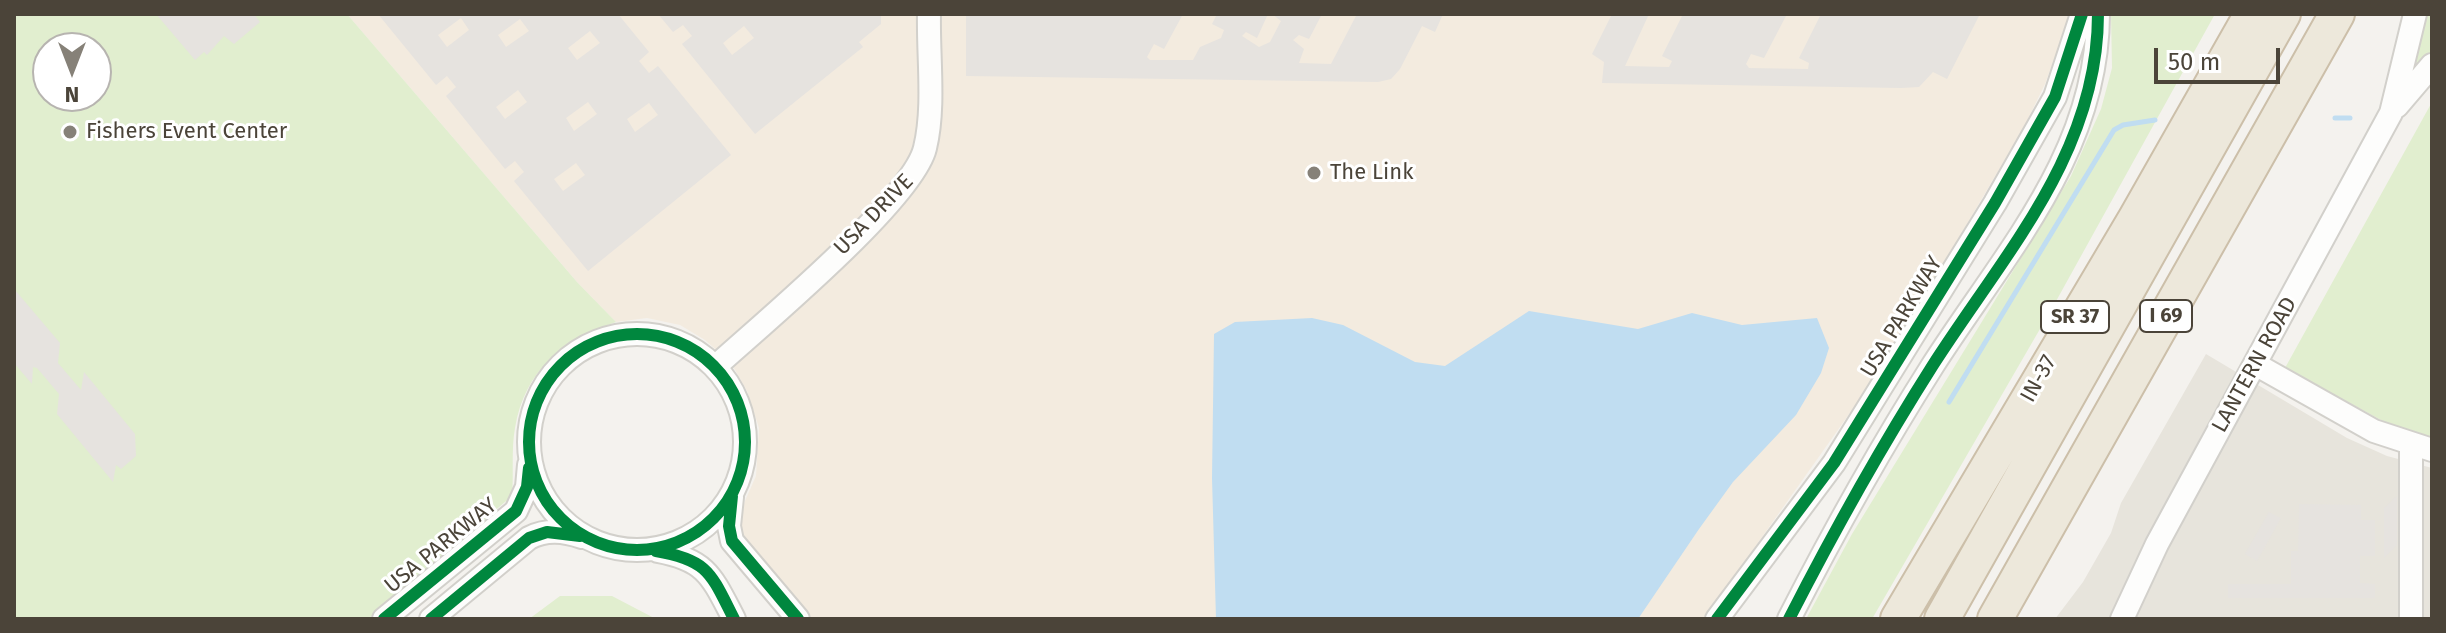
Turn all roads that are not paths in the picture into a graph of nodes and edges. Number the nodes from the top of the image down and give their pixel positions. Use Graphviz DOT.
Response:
graph roads {
  1 [pos="929,14"];
  2 [pos="2082,14"];
  3 [pos="2098,14"];
  4 [pos="2252,14"];
  5 [pos="2283,14"];
  6 [pos="2337,14"];
  7 [pos="2415,14"];
  8 [pos="2432,65"];
  9 [pos="2391,113"];
  10 [pos="2255,364"];
  11 [pos="715,367"];
  12 [pos="2421,447"];
  13 [pos="530,456"];
  14 [pos="732,494"];
  15 [pos="598,542"];
  16 [pos="649,549"];
  17 [pos="384,619"];
  18 [pos="431,619"];
  19 [pos="734,619"];
  20 [pos="798,619"];
  21 [pos="1717,619"];
  22 [pos="1789,619"];
  23 [pos="1898,619"];
  24 [pos="1942,619"];
  25 [pos="1995,619"];
  26 [pos="2122,619"];
  27 [pos="2411,619"];
  1 -- 11 [label="street, USA DRIVE"];
  2 -- 21 [label="street, USA PARKWAY"];
  3 -- 22 [label="street"];
  4 -- 23 [label="highway, IN-37 / SR 37"];
  5 -- 24 [label="highway, I 69"];
  6 -- 25 [label="highway, I 69"];
  7 -- 9 [label="street, LANTERN ROAD"];
  8 -- 9 [label="street, LANTERN ROAD"];
  9 -- 10 [label="street, LANTERN ROAD"];
  10 -- 12 [label="street"];
  10 -- 26 [label="street, LANTERN ROAD"];
  11 -- 13 [label="street, USA PARKWAY"];
  11 -- 14 [label="street, USA PARKWAY"];
  12 -- 27 [label="street"];
  13 -- 15 [label="street, USA PARKWAY"];
  13 -- 17 [label="street, USA PARKWAY"];
  14 -- 16 [label="street, USA PARKWAY"];
  14 -- 20 [label="street, USA PARKWAY"];
  15 -- 16 [label="street, USA PARKWAY"];
  15 -- 18 [label="street, USA PARKWAY"];
  16 -- 19 [label="street, USA PARKWAY"];
}
